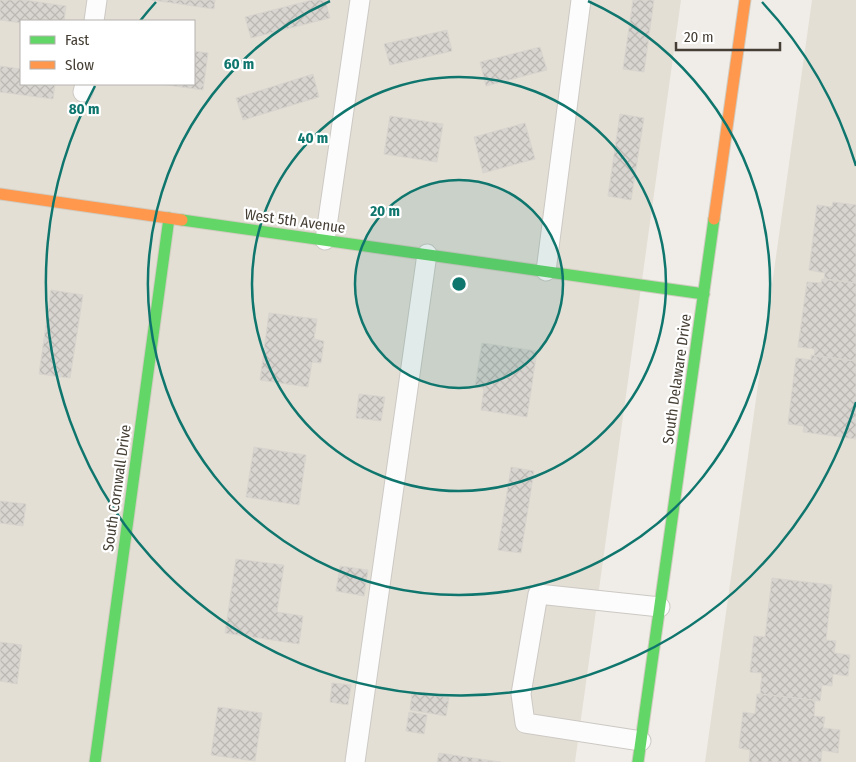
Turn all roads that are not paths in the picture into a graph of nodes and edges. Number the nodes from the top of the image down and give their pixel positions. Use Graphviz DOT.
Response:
graph roads {
  1 [pos="97,0"];
  2 [pos="360,0"];
  3 [pos="581,0"];
  4 [pos="745,0"];
  5 [pos="94,20"];
  6 [pos="0,194"];
  7 [pos="169,218"];
  8 [pos="325,240"];
  9 [pos="427,254"];
  10 [pos="546,271"];
  11 [pos="704,294"];
  12 [pos="660,606"];
  13 [pos="641,741"];
  14 [pos="95,762"];
  15 [pos="355,762"];
  16 [pos="638,762"];
  1 -- 5 [label="lane"];
  2 -- 8 [label="lane"];
  3 -- 10 [label="lane"];
  4 -- 11 [label="street, South Delaware Drive"];
  6 -- 7 [label="street, West 5th Avenue"];
  7 -- 8 [label="street, West 5th Avenue"];
  7 -- 14 [label="street, South Cornwall Drive"];
  8 -- 9 [label="street, West 5th Avenue"];
  9 -- 10 [label="street, West 5th Avenue"];
  9 -- 15 [label="lane"];
  10 -- 11 [label="street, West 5th Avenue"];
  11 -- 12 [label="street, South Delaware Drive"];
  12 -- 13 [label="street, South Delaware Drive"];
  12 -- 13 [label="lane"];
  13 -- 16 [label="street, South Delaware Drive"];
}
